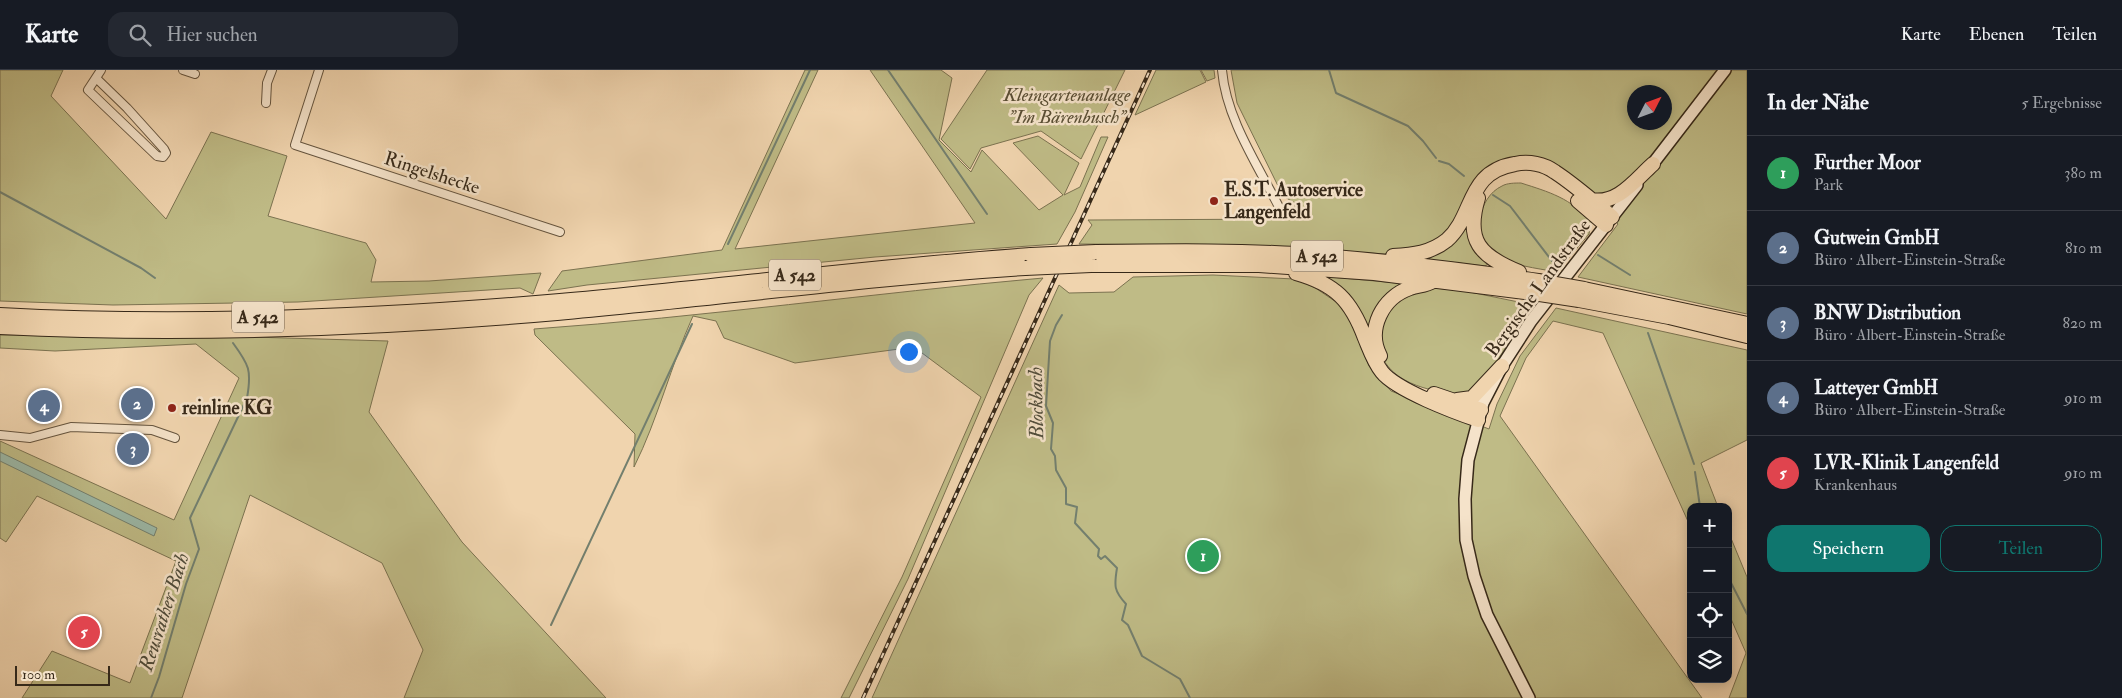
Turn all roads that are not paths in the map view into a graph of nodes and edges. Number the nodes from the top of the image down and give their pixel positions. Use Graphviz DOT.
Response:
graph roads {
  1 [pos="102,70"];
  2 [pos="183,70"];
  3 [pos="272,70"];
  4 [pos="319,70"];
  5 [pos="1222,70"];
  6 [pos="1725,70"];
  7 [pos="194,74"];
  8 [pos="96,78"];
  9 [pos="266,102"];
  10 [pos="1653,164"];
  11 [pos="1591,200"];
  12 [pos="1278,206"];
  13 [pos="1609,221"];
  14 [pos="560,232"];
  15 [pos="1322,256"];
  16 [pos="1093,258"];
  17 [pos="1259,266"];
  18 [pos="1435,279"];
  19 [pos="1536,287"];
  20 [pos="1582,294"];
  21 [pos="514,310"];
  22 [pos="0,315"];
  23 [pos="1747,324"];
  24 [pos="0,327"];
  25 [pos="1747,336"];
  26 [pos="1502,366"];
  27 [pos="1455,400"];
  28 [pos="1479,415"];
  29 [pos="0,435"];
  30 [pos="176,438"];
  31 [pos="1529,698"];
  1 -- 8 [label="street"];
  2 -- 7 [label="street"];
  3 -- 9 [label="street"];
  4 -- 14 [label="street, Ringelshecke"];
  5 -- 12 [label="street"];
  6 -- 10 [label="main road, Bergische Landstraße"];
  8 -- 8 [label="street"];
  10 -- 11 [label="highway"];
  10 -- 13 [label="main road, Bergische Landstraße"];
  11 -- 13 [label="highway"];
  11 -- 15 [label="highway"];
  13 -- 19 [label="highway"];
  13 -- 26 [label="main road, Bergische Landstraße"];
  15 -- 16 [label="highway, A 542"];
  15 -- 19 [label="highway, A 542"];
  16 -- 17 [label="highway, A 542"];
  16 -- 21 [label="highway, A 542, bridge"];
  17 -- 18 [label="highway, A 542"];
  17 -- 28 [label="highway"];
  18 -- 19 [label="highway, A 542"];
  18 -- 27 [label="highway"];
  19 -- 20 [label="highway, A 542, bridge"];
  20 -- 23 [label="highway, A 542"];
  20 -- 25 [label="highway, A 542"];
  21 -- 22 [label="highway, A 542"];
  21 -- 24 [label="highway, A 542"];
  26 -- 27 [label="highway"];
  26 -- 28 [label="main road, Bergische Landstraße"];
  27 -- 28 [label="highway"];
  28 -- 31 [label="main road, Bergische Landstraße"];
  29 -- 30 [label="street"];
}
